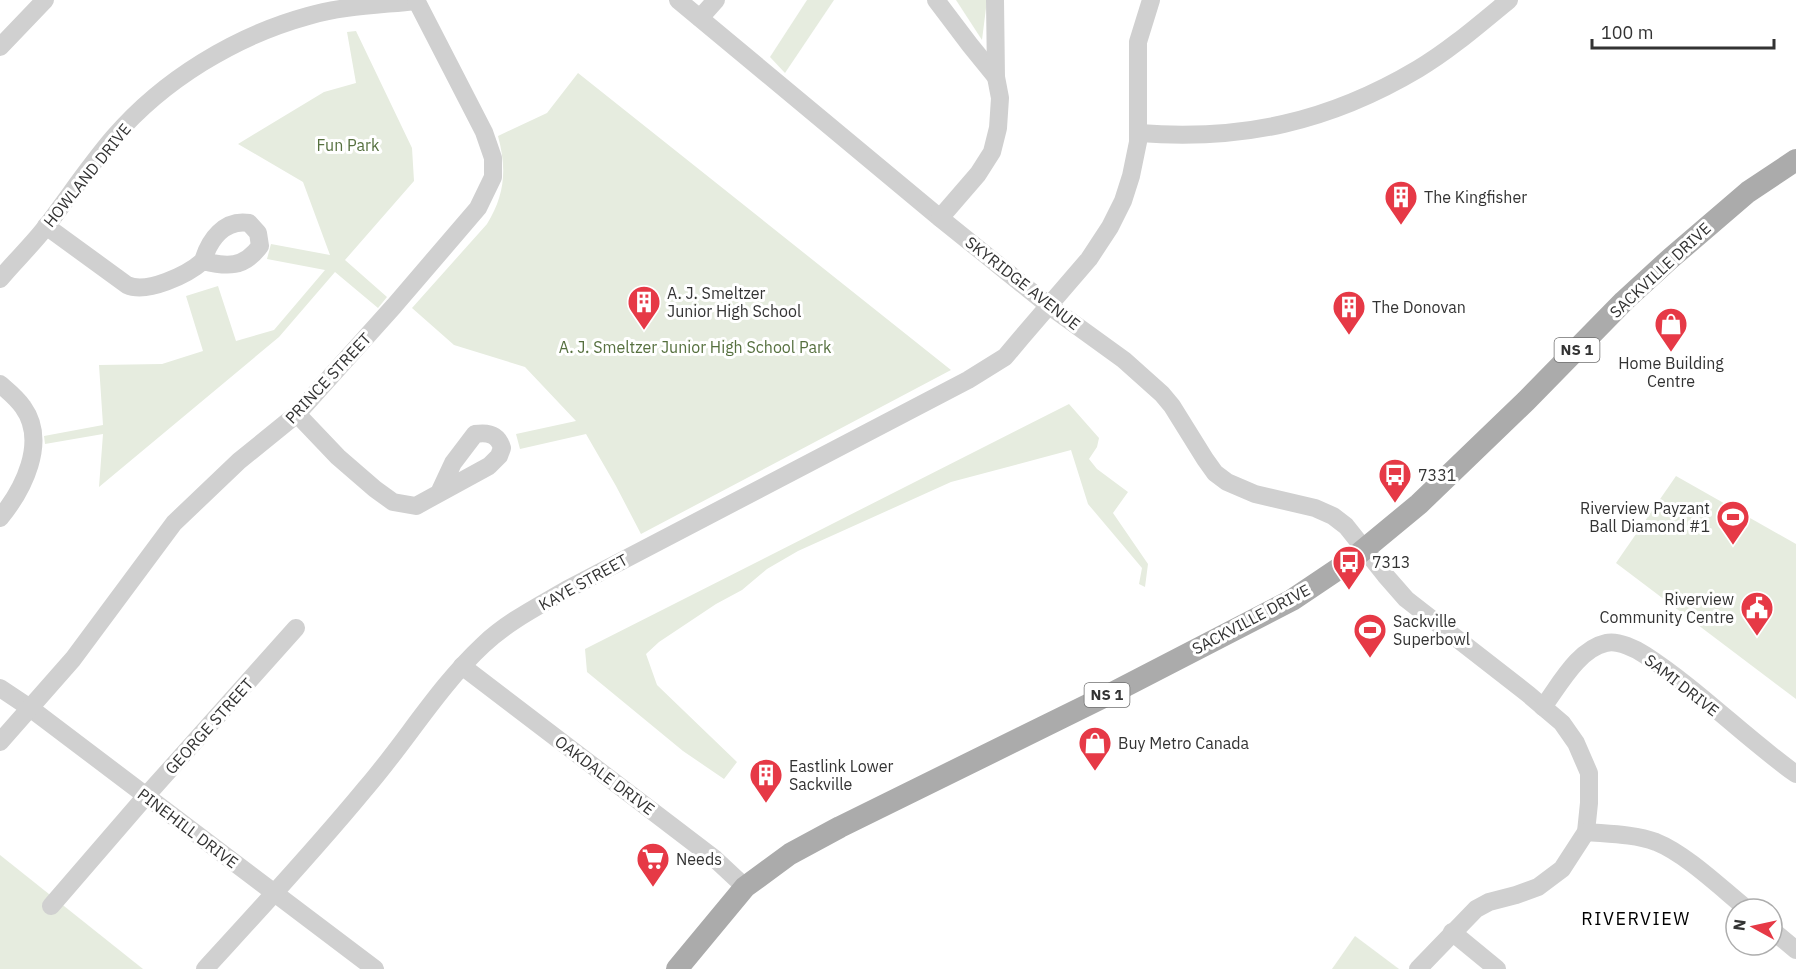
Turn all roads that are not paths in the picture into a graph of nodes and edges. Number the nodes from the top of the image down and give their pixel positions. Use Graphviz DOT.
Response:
graph roads {
  1 [pos="45,0"];
  2 [pos="678,0"];
  3 [pos="716,0"];
  4 [pos="936,0"];
  5 [pos="995,0"];
  6 [pos="1152,0"];
  7 [pos="1509,0"];
  8 [pos="416,1"];
  9 [pos="700,18"];
  10 [pos="0,46"];
  11 [pos="996,77"];
  12 [pos="1139,133"];
  13 [pos="1796,160"];
  14 [pos="940,218"];
  15 [pos="46,226"];
  16 [pos="203,261"];
  17 [pos="0,279"];
  18 [pos="1048,305"];
  19 [pos="0,384"];
  20 [pos="297,414"];
  21 [pos="438,493"];
  22 [pos="0,519"];
  23 [pos="1366,549"];
  24 [pos="296,628"];
  25 [pos="462,666"];
  26 [pos="0,688"];
  27 [pos="1543,707"];
  28 [pos="30,708"];
  29 [pos="0,742"];
  30 [pos="1796,774"];
  31 [pos="146,796"];
  32 [pos="1586,832"];
  33 [pos="746,886"];
  34 [pos="274,894"];
  35 [pos="1732,897"];
  36 [pos="51,906"];
  37 [pos="1452,932"];
  38 [pos="1784,940"];
  39 [pos="1796,950"];
  40 [pos="205,969"];
  41 [pos="375,969"];
  42 [pos="677,969"];
  43 [pos="1418,969"];
  44 [pos="1497,969"];
  1 -- 10 [label="street"];
  2 -- 9 [label="street, SKYRIDGE AVENUE"];
  3 -- 9 [label="street"];
  4 -- 11 [label="street"];
  5 -- 11 [label="street"];
  6 -- 12 [label="street, KAYE STREET"];
  7 -- 12 [label="street"];
  8 -- 15 [label="street, HOWLAND DRIVE"];
  8 -- 20 [label="street, PRINCE STREET"];
  9 -- 14 [label="street, SKYRIDGE AVENUE"];
  11 -- 14 [label="street"];
  12 -- 18 [label="street, KAYE STREET"];
  13 -- 23 [label="main road, SACKVILLE DRIVE / NS 1"];
  14 -- 18 [label="street, SKYRIDGE AVENUE"];
  15 -- 16 [label="street"];
  15 -- 17 [label="street, HOWLAND DRIVE"];
  18 -- 23 [label="street, SKYRIDGE AVENUE"];
  18 -- 25 [label="street, KAYE STREET"];
  19 -- 22 [label="street"];
  20 -- 21 [label="street"];
  20 -- 28 [label="street, PRINCE STREET"];
  23 -- 27 [label="street, SKYRIDGE AVENUE"];
  23 -- 33 [label="main road, SACKVILLE DRIVE / NS 1"];
  24 -- 31 [label="street, GEORGE STREET"];
  25 -- 33 [label="street, OAKDALE DRIVE"];
  25 -- 34 [label="street, KAYE STREET"];
  26 -- 28 [label="street, PINEHILL DRIVE"];
  27 -- 30 [label="street, SAMI DRIVE"];
  27 -- 32 [label="street, SKYRIDGE AVENUE"];
  28 -- 29 [label="street, PRINCE STREET"];
  28 -- 31 [label="street, PINEHILL DRIVE"];
  31 -- 34 [label="street, PINEHILL DRIVE"];
  31 -- 36 [label="street, GEORGE STREET"];
  32 -- 35 [label="street"];
  32 -- 37 [label="street"];
  33 -- 42 [label="main road, SACKVILLE DRIVE / NS 1"];
  34 -- 40 [label="street, KAYE STREET"];
  34 -- 41 [label="street, PINEHILL DRIVE"];
  37 -- 43 [label="street"];
  37 -- 44 [label="street"];
  38 -- 39 [label="street"];
}
